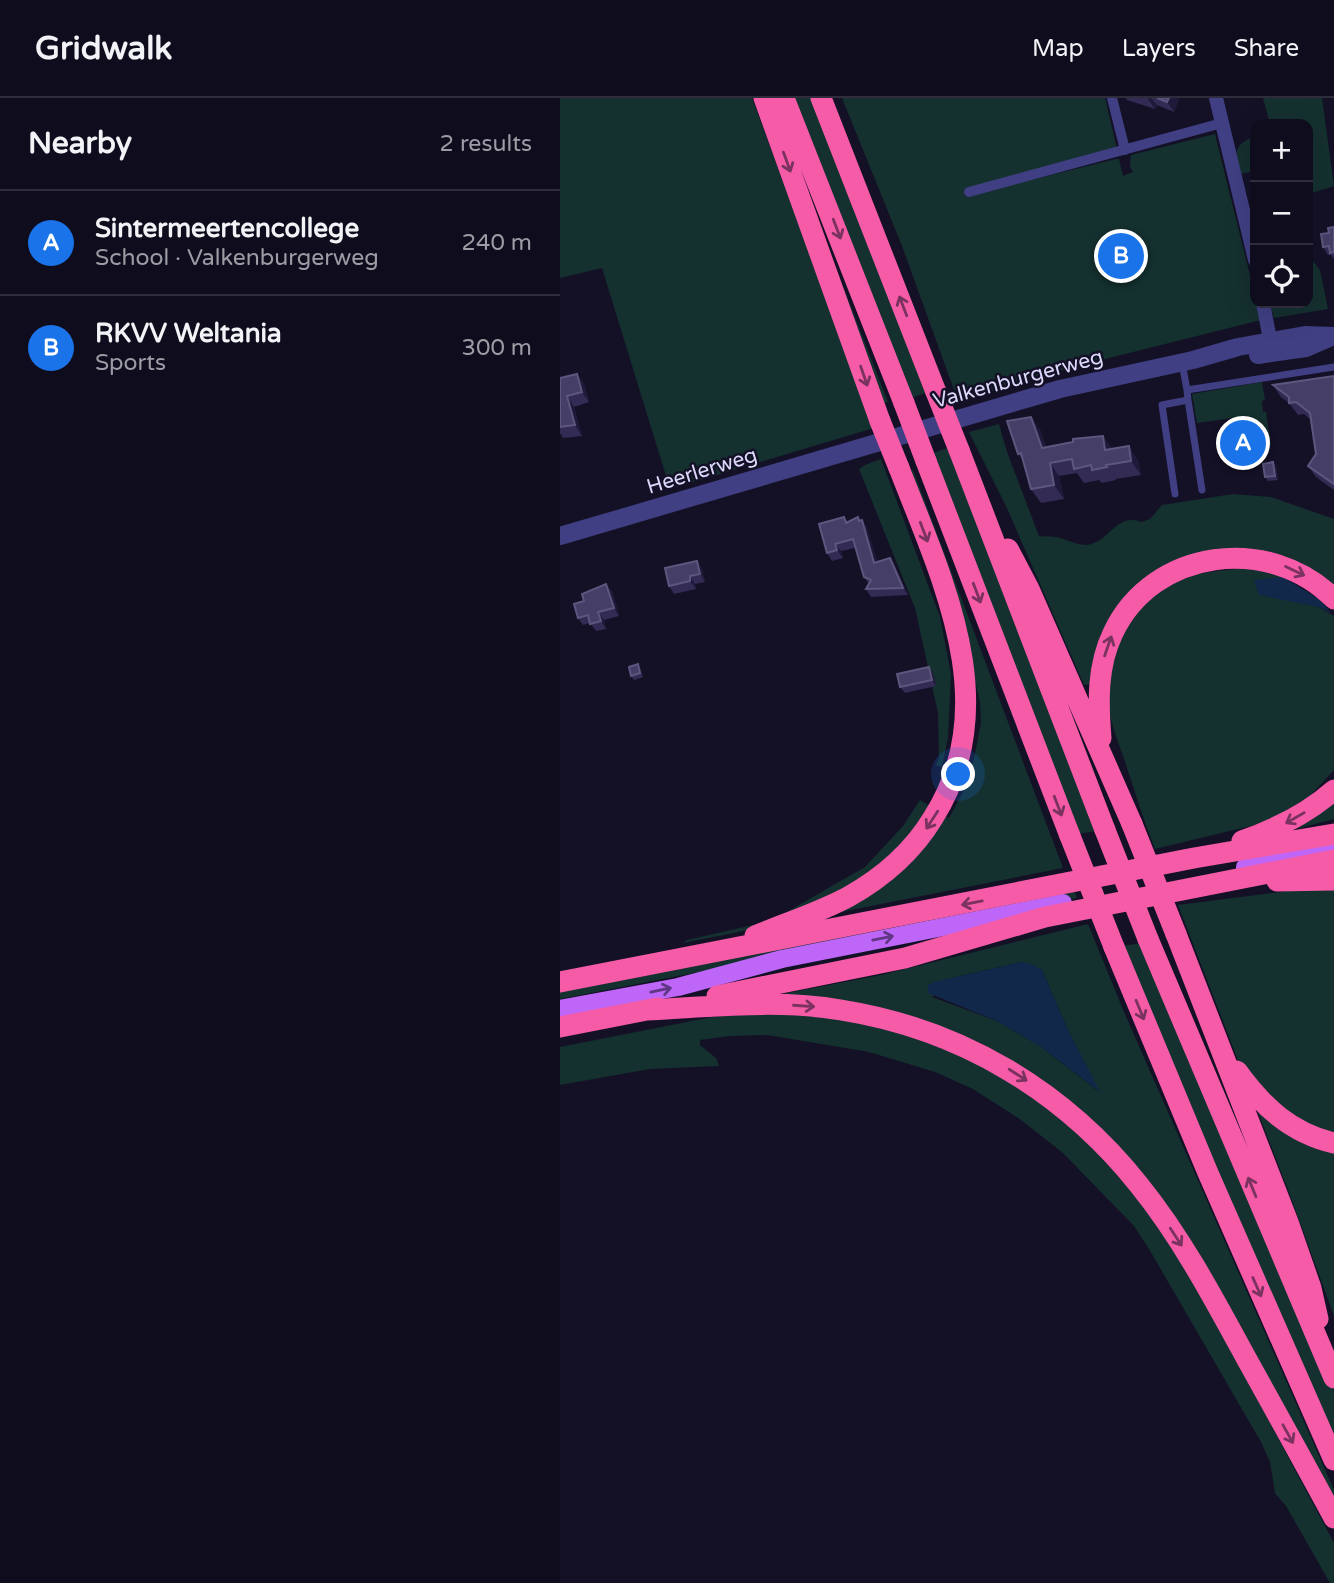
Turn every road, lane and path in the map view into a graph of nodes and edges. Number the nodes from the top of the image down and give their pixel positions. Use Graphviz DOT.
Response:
graph roads {
  1 [pos="764,98"];
  2 [pos="784,98"];
  3 [pos="821,98"];
  4 [pos="1112,98"];
  5 [pos="1216,98"];
  6 [pos="1222,123"];
  7 [pos="1125,150"];
  8 [pos="969,192"];
  9 [pos="1251,245"];
  10 [pos="1264,308"];
  11 [pos="1333,337"];
  12 [pos="1272,347"];
  13 [pos="1187,361"];
  14 [pos="1334,366"];
  15 [pos="1187,390"];
  16 [pos="1188,400"];
  17 [pos="857,449"];
  18 [pos="960,455"];
  19 [pos="1202,490"];
  20 [pos="1175,494"];
  21 [pos="560,536"];
  22 [pos="1334,599"];
  23 [pos="1103,755"];
  24 [pos="1334,790"];
  25 [pos="1334,834"];
  26 [pos="1334,849"];
  27 [pos="1194,858"];
  28 [pos="1334,860"];
  29 [pos="1334,880"];
  30 [pos="1229,881"];
  31 [pos="707,954"];
  32 [pos="560,982"];
  33 [pos="560,1009"];
  34 [pos="646,1010"];
  35 [pos="560,1027"];
  36 [pos="1219,1046"];
  37 [pos="1334,1143"];
  38 [pos="1330,1370"];
  39 [pos="1334,1460"];
  40 [pos="1334,1518"];
  1 -- 31 [label="highway, one-way, bridge"];
  2 -- 39 [label="highway, one-way, bridge"];
  18 -- 3 [label="highway, one-way, bridge"];
  4 -- 7 [label="street"];
  5 -- 6 [label="street"];
  6 -- 7 [label="street"];
  6 -- 9 [label="street"];
  7 -- 8 [label="street"];
  10 -- 12 [label="street"];
  11 -- 12 [label="street, Valkenburgerweg"];
  12 -- 13 [label="street, Valkenburgerweg"];
  13 -- 15 [label="lane"];
  13 -- 17 [label="street, Valkenburgerweg"];
  14 -- 15 [label="lane"];
  15 -- 16 [label="lane"];
  16 -- 19 [label="lane"];
  16 -- 20 [label="lane"];
  17 -- 21 [label="street, Heerlerweg"];
  18 -- 23 [label="highway"];
  38 -- 18 [label="highway, one-way, bridge"];
  23 -- 22 [label="highway, one-way"];
  23 -- 36 [label="highway, bridge"];
  24 -- 27 [label="highway, one-way"];
  25 -- 27 [label="highway"];
  33 -- 26 [label="main road, one-way"];
  27 -- 31 [label="highway, one-way"];
  28 -- 30 [label="highway"];
  29 -- 30 [label="highway"];
  30 -- 34 [label="highway"];
  31 -- 32 [label="highway"];
  34 -- 35 [label="highway"];
  34 -- 40 [label="highway, one-way"];
  36 -- 37 [label="highway"];
  36 -- 38 [label="highway"];
}
